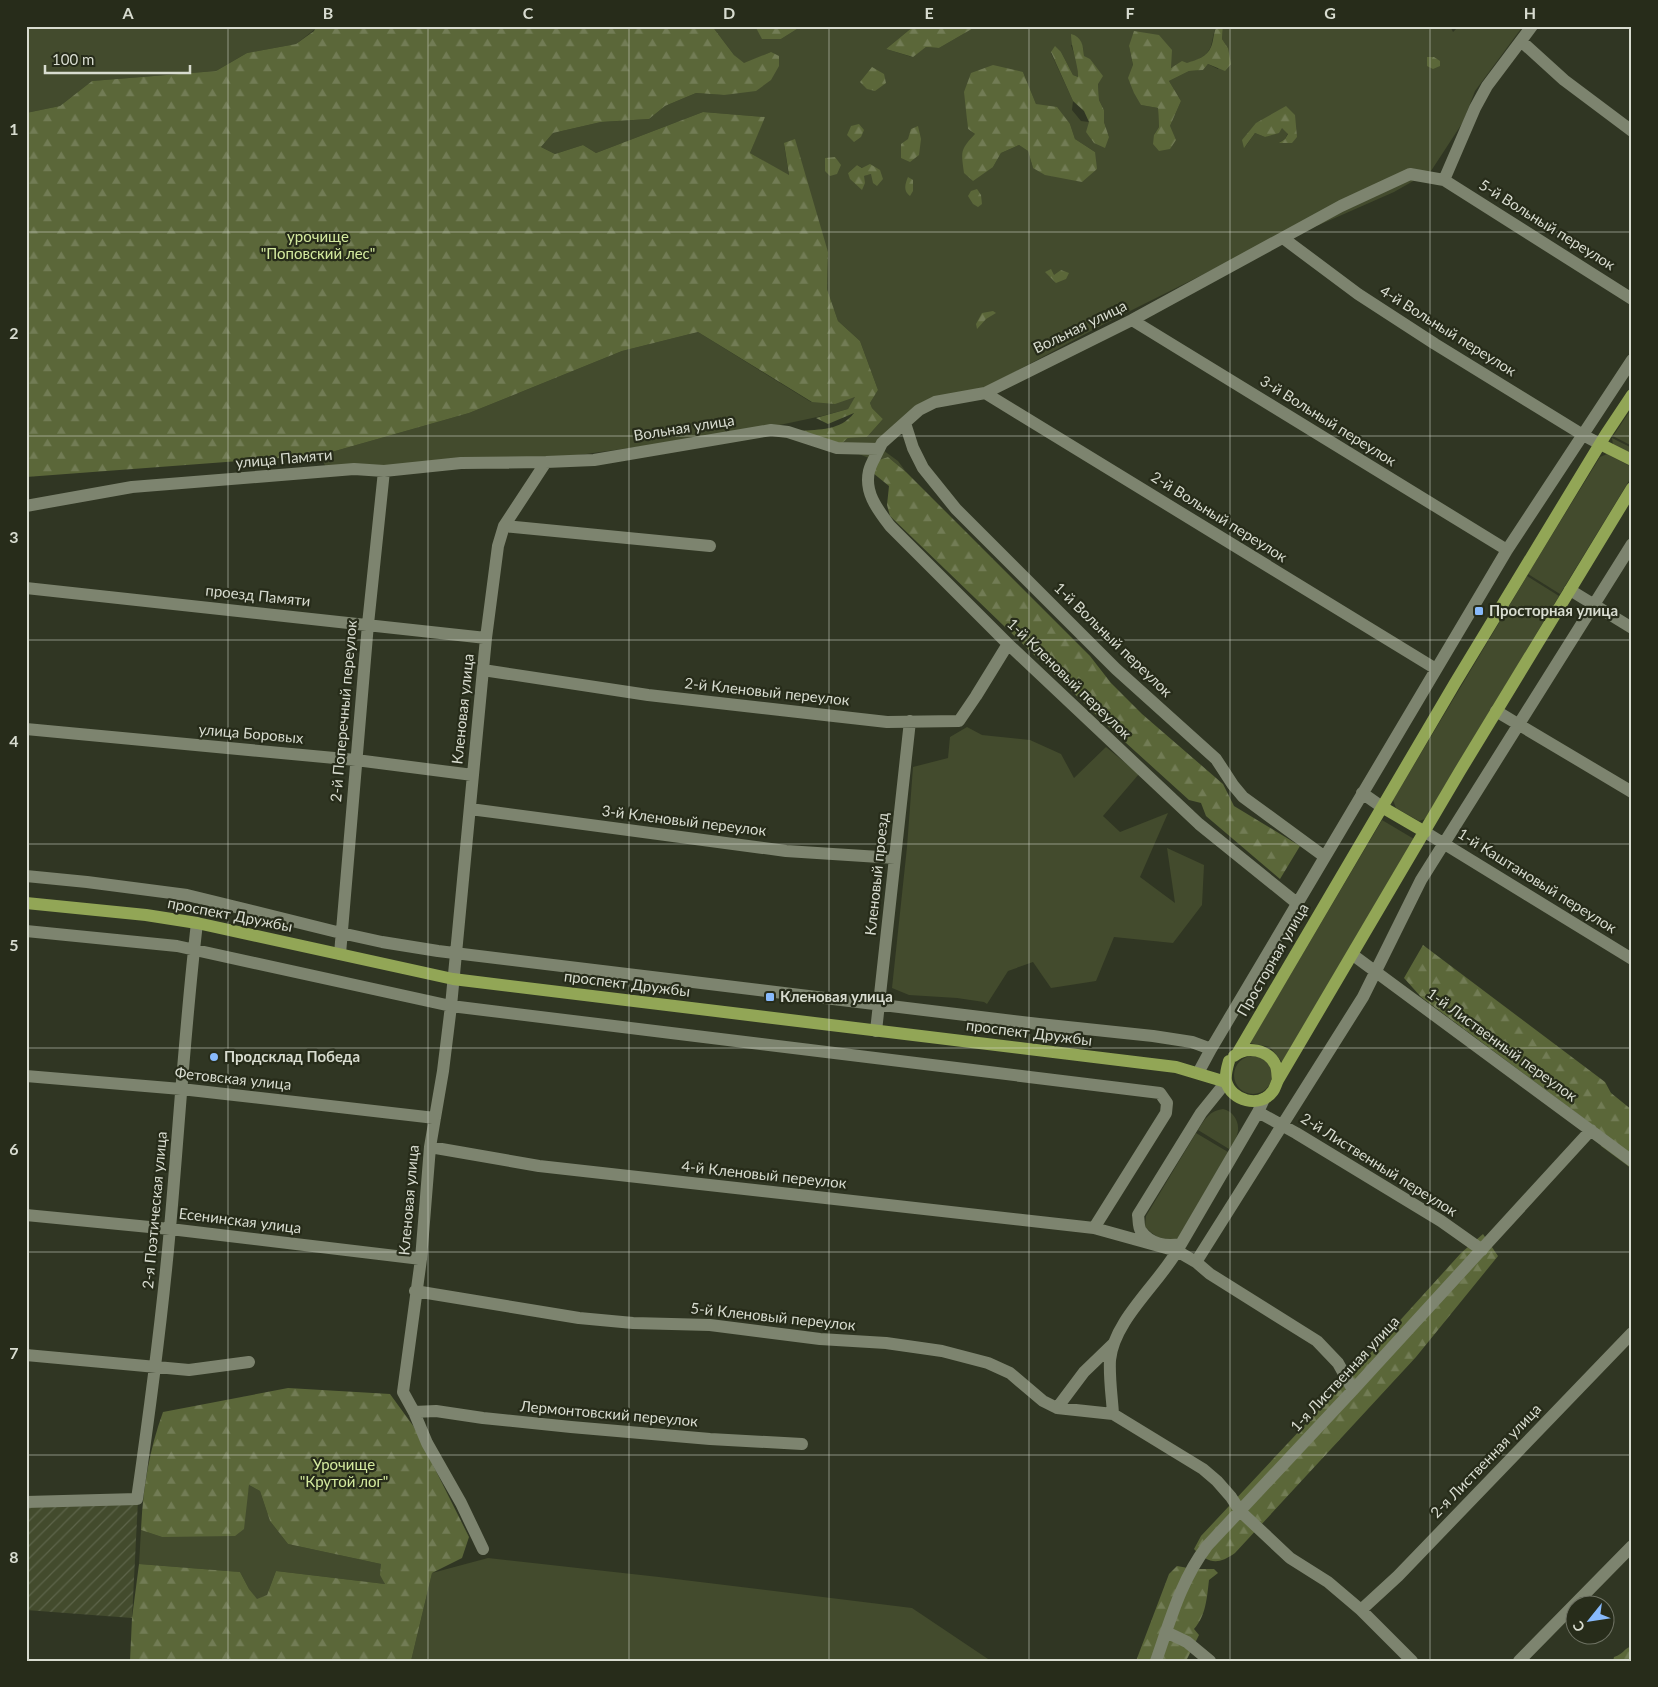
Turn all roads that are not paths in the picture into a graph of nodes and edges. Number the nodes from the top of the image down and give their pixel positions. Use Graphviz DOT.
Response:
graph roads {
  1 [pos="1532,26"];
  2 [pos="1521,40"];
  3 [pos="1632,131"];
  4 [pos="1444,180"];
  5 [pos="1283,238"];
  6 [pos="1632,298"];
  7 [pos="1132,320"];
  8 [pos="1632,360"];
  9 [pos="985,393"];
  10 [pos="1632,395"];
  11 [pos="905,423"];
  12 [pos="1583,435"];
  13 [pos="1600,444"];
  14 [pos="879,449"];
  15 [pos="1632,460"];
  16 [pos="546,462"];
  17 [pos="384,471"];
  18 [pos="1632,488"];
  19 [pos="26,506"];
  20 [pos="504,526"];
  21 [pos="1632,544"];
  22 [pos="710,546"];
  23 [pos="1507,550"];
  24 [pos="26,588"];
  25 [pos="1570,590"];
  26 [pos="1594,604"];
  27 [pos="368,624"];
  28 [pos="1632,628"];
  29 [pos="486,638"];
  30 [pos="1008,644"];
  31 [pos="1436,669"];
  32 [pos="483,670"];
  33 [pos="1496,711"];
  34 [pos="910,721"];
  35 [pos="1519,725"];
  36 [pos="26,729"];
  37 [pos="356,760"];
  38 [pos="472,774"];
  39 [pos="1632,792"];
  40 [pos="1362,793"];
  41 [pos="1382,806"];
  42 [pos="470,809"];
  43 [pos="1425,832"];
  44 [pos="1445,843"];
  45 [pos="1324,857"];
  46 [pos="895,858"];
  47 [pos="26,876"];
  48 [pos="26,903"];
  49 [pos="1298,904"];
  50 [pos="197,923"];
  51 [pos="26,931"];
  52 [pos="341,933"];
  53 [pos="194,949"];
  54 [pos="455,953"];
  55 [pos="340,954"];
  56 [pos="1353,955"];
  57 [pos="1632,959"];
  58 [pos="1376,972"];
  59 [pos="453,979"];
  60 [pos="879,1004"];
  61 [pos="451,1006"];
  62 [pos="876,1031"];
  63 [pos="1211,1049"];
  64 [pos="1233,1058"];
  65 [pos="1198,1072"];
  66 [pos="26,1076"];
  67 [pos="1278,1080"];
  68 [pos="1226,1082"];
  69 [pos="181,1089"];
  70 [pos="1264,1099"];
  71 [pos="1258,1112"];
  72 [pos="435,1118"];
  73 [pos="1282,1125"];
  74 [pos="1591,1130"];
  75 [pos="430,1147"];
  76 [pos="1632,1161"];
  77 [pos="26,1215"];
  78 [pos="1094,1228"];
  79 [pos="170,1229"];
  80 [pos="1179,1248"];
  81 [pos="1482,1250"];
  82 [pos="421,1259"];
  83 [pos="1196,1262"];
  84 [pos="415,1291"];
  85 [pos="1632,1332"];
  86 [pos="1114,1342"];
  87 [pos="26,1355"];
  88 [pos="249,1362"];
  89 [pos="156,1368"];
  90 [pos="1353,1390"];
  91 [pos="1057,1408"];
  92 [pos="414,1412"];
  93 [pos="1113,1414"];
  94 [pos="802,1444"];
  95 [pos="26,1502"];
  96 [pos="1240,1511"];
  97 [pos="1632,1546"];
  98 [pos="483,1549"];
  99 [pos="1361,1610"];
  100 [pos="1166,1632"];
  101 [pos="1156,1661"];
  102 [pos="1210,1661"];
  103 [pos="1412,1661"];
  104 [pos="1519,1661"];
  1 -- 2 [label="street"];
  2 -- 3 [label="street"];
  2 -- 4 [label="street"];
  4 -- 5 [label="street, Вольная улица"];
  4 -- 6 [label="street, 5-й Вольный переулок"];
  5 -- 7 [label="street, Вольная улица"];
  5 -- 12 [label="street, 4-й Вольный переулок"];
  7 -- 9 [label="street, Вольная улица"];
  7 -- 23 [label="street, 3-й Вольный переулок"];
  8 -- 12 [label="street"];
  9 -- 11 [label="street, Вольная улица"];
  9 -- 31 [label="street, 2-й Вольный переулок"];
  10 -- 13 [label="main road, Просторная улица"];
  11 -- 14 [label="street, Вольная улица"];
  11 -- 45 [label="street, 1-й Вольный переулок"];
  12 -- 13 [label="street, 4-й Вольный переулок"];
  12 -- 23 [label="street"];
  13 -- 15 [label="main road"];
  13 -- 41 [label="main road, Просторная улица"];
  14 -- 16 [label="street, Вольная улица"];
  14 -- 30 [label="street, 1-й Кленовый переулок"];
  16 -- 17 [label="street, улица Памяти"];
  16 -- 20 [label="street, Кленовая улица"];
  17 -- 19 [label="street, улица Памяти"];
  17 -- 27 [label="street, 2-й Поперечный переулок"];
  18 -- 25 [label="main road"];
  20 -- 22 [label="street"];
  20 -- 29 [label="street, Кленовая улица"];
  21 -- 26 [label="street"];
  23 -- 31 [label="street"];
  24 -- 27 [label="street, проезд Памяти"];
  25 -- 26 [label="street"];
  25 -- 33 [label="main road"];
  26 -- 28 [label="street"];
  26 -- 35 [label="street"];
  27 -- 29 [label="street, проезд Памяти"];
  27 -- 37 [label="street, 2-й Поперечный переулок"];
  29 -- 32 [label="street, Кленовая улица"];
  30 -- 34 [label="street, 2-й Кленовый переулок"];
  30 -- 49 [label="street, 1-й Кленовый переулок"];
  31 -- 40 [label="street"];
  32 -- 34 [label="street, 2-й Кленовый переулок"];
  32 -- 38 [label="street, Кленовая улица"];
  33 -- 35 [label="street"];
  33 -- 43 [label="main road"];
  34 -- 46 [label="street, Кленовый проезд"];
  35 -- 39 [label="street"];
  35 -- 44 [label="street"];
  36 -- 37 [label="street, улица Боровых"];
  37 -- 38 [label="street, улица Боровых"];
  37 -- 52 [label="street, 2-й Поперечный переулок"];
  38 -- 42 [label="street, Кленовая улица"];
  40 -- 41 [label="street"];
  40 -- 45 [label="street"];
  41 -- 43 [label="main road"];
  41 -- 64 [label="main road, Просторная улица"];
  42 -- 46 [label="street, 3-й Кленовый переулок"];
  42 -- 54 [label="street, Кленовая улица"];
  43 -- 44 [label="street, 1-й Каштановый переулок"];
  43 -- 56 [label="main road"];
  44 -- 57 [label="street, 1-й Каштановый переулок"];
  44 -- 58 [label="street"];
  45 -- 49 [label="street"];
  46 -- 60 [label="street, Кленовый проезд"];
  47 -- 52 [label="street"];
  48 -- 50 [label="main road, проспект Дружбы"];
  49 -- 63 [label="street"];
  50 -- 53 [label="street, 2-я Поэтическая улица"];
  50 -- 55 [label="main road, проспект Дружбы"];
  51 -- 53 [label="street"];
  52 -- 54 [label="street"];
  52 -- 55 [label="street, 2-й Поперечный переулок"];
  53 -- 61 [label="street"];
  53 -- 69 [label="street, 2-я Поэтическая улица"];
  54 -- 59 [label="street, Кленовая улица"];
  54 -- 60 [label="street"];
  55 -- 59 [label="main road, проспект Дружбы"];
  56 -- 58 [label="street, 1-й Лиственный переулок"];
  56 -- 67 [label="main road"];
  58 -- 73 [label="street"];
  58 -- 74 [label="street, 1-й Лиственный переулок"];
  59 -- 61 [label="street, Кленовая улица"];
  59 -- 62 [label="main road, проспект Дружбы"];
  60 -- 62 [label="street, Кленовый проезд"];
  60 -- 63 [label="street"];
  61 -- 72 [label="street, Кленовая улица"];
  61 -- 78 [label="street"];
  62 -- 65 [label="main road, проспект Дружбы"];
  63 -- 65 [label="street"];
  64 -- 65 [label="main road"];
  64 -- 67 [label="main road"];
  64 -- 68 [label="main road"];
  65 -- 68 [label="main road, проспект Дружбы"];
  66 -- 69 [label="street, Фетовская улица"];
  67 -- 70 [label="main road"];
  68 -- 70 [label="main road"];
  68 -- 80 [label="street"];
  69 -- 72 [label="street, Фетовская улица"];
  69 -- 79 [label="street, 2-я Поэтическая улица"];
  70 -- 71 [label="street"];
  71 -- 73 [label="street, 2-й Лиственный переулок"];
  71 -- 80 [label="street"];
  72 -- 75 [label="street, Кленовая улица"];
  73 -- 81 [label="street, 2-й Лиственный переулок"];
  73 -- 83 [label="street"];
  74 -- 76 [label="street, 1-й Лиственный переулок"];
  74 -- 81 [label="street, 1-я Лиственная улица"];
  75 -- 78 [label="street, 4-й Кленовый переулок"];
  75 -- 82 [label="street, Кленовая улица"];
  77 -- 79 [label="street, Есенинская улица"];
  78 -- 80 [label="street, 4-й Кленовый переулок"];
  79 -- 82 [label="street, Есенинская улица"];
  79 -- 89 [label="street, 2-я Поэтическая улица"];
  80 -- 83 [label="street"];
  80 -- 86 [label="street"];
  81 -- 90 [label="street, 1-я Лиственная улица"];
  82 -- 84 [label="street, Кленовая улица"];
  83 -- 90 [label="street"];
  84 -- 91 [label="street, 5-й Кленовый переулок"];
  84 -- 92 [label="street, Кленовая улица"];
  85 -- 99 [label="street, 2-я Лиственная улица"];
  86 -- 91 [label="street"];
  86 -- 93 [label="street"];
  87 -- 89 [label="street"];
  88 -- 89 [label="street"];
  89 -- 95 [label="street, 2-я Поэтическая улица"];
  90 -- 96 [label="street, 1-я Лиственная улица"];
  91 -- 93 [label="street, 5-й Кленовый переулок"];
  92 -- 94 [label="street, Лермонтовский переулок"];
  92 -- 98 [label="street, Кленовая улица"];
  93 -- 96 [label="street"];
  96 -- 99 [label="street"];
  96 -- 100 [label="street, 1-я Лиственная улица"];
  97 -- 104 [label="street"];
  99 -- 103 [label="street"];
  100 -- 101 [label="street, 1-я Лиственная улица"];
  100 -- 102 [label="street"];
}
